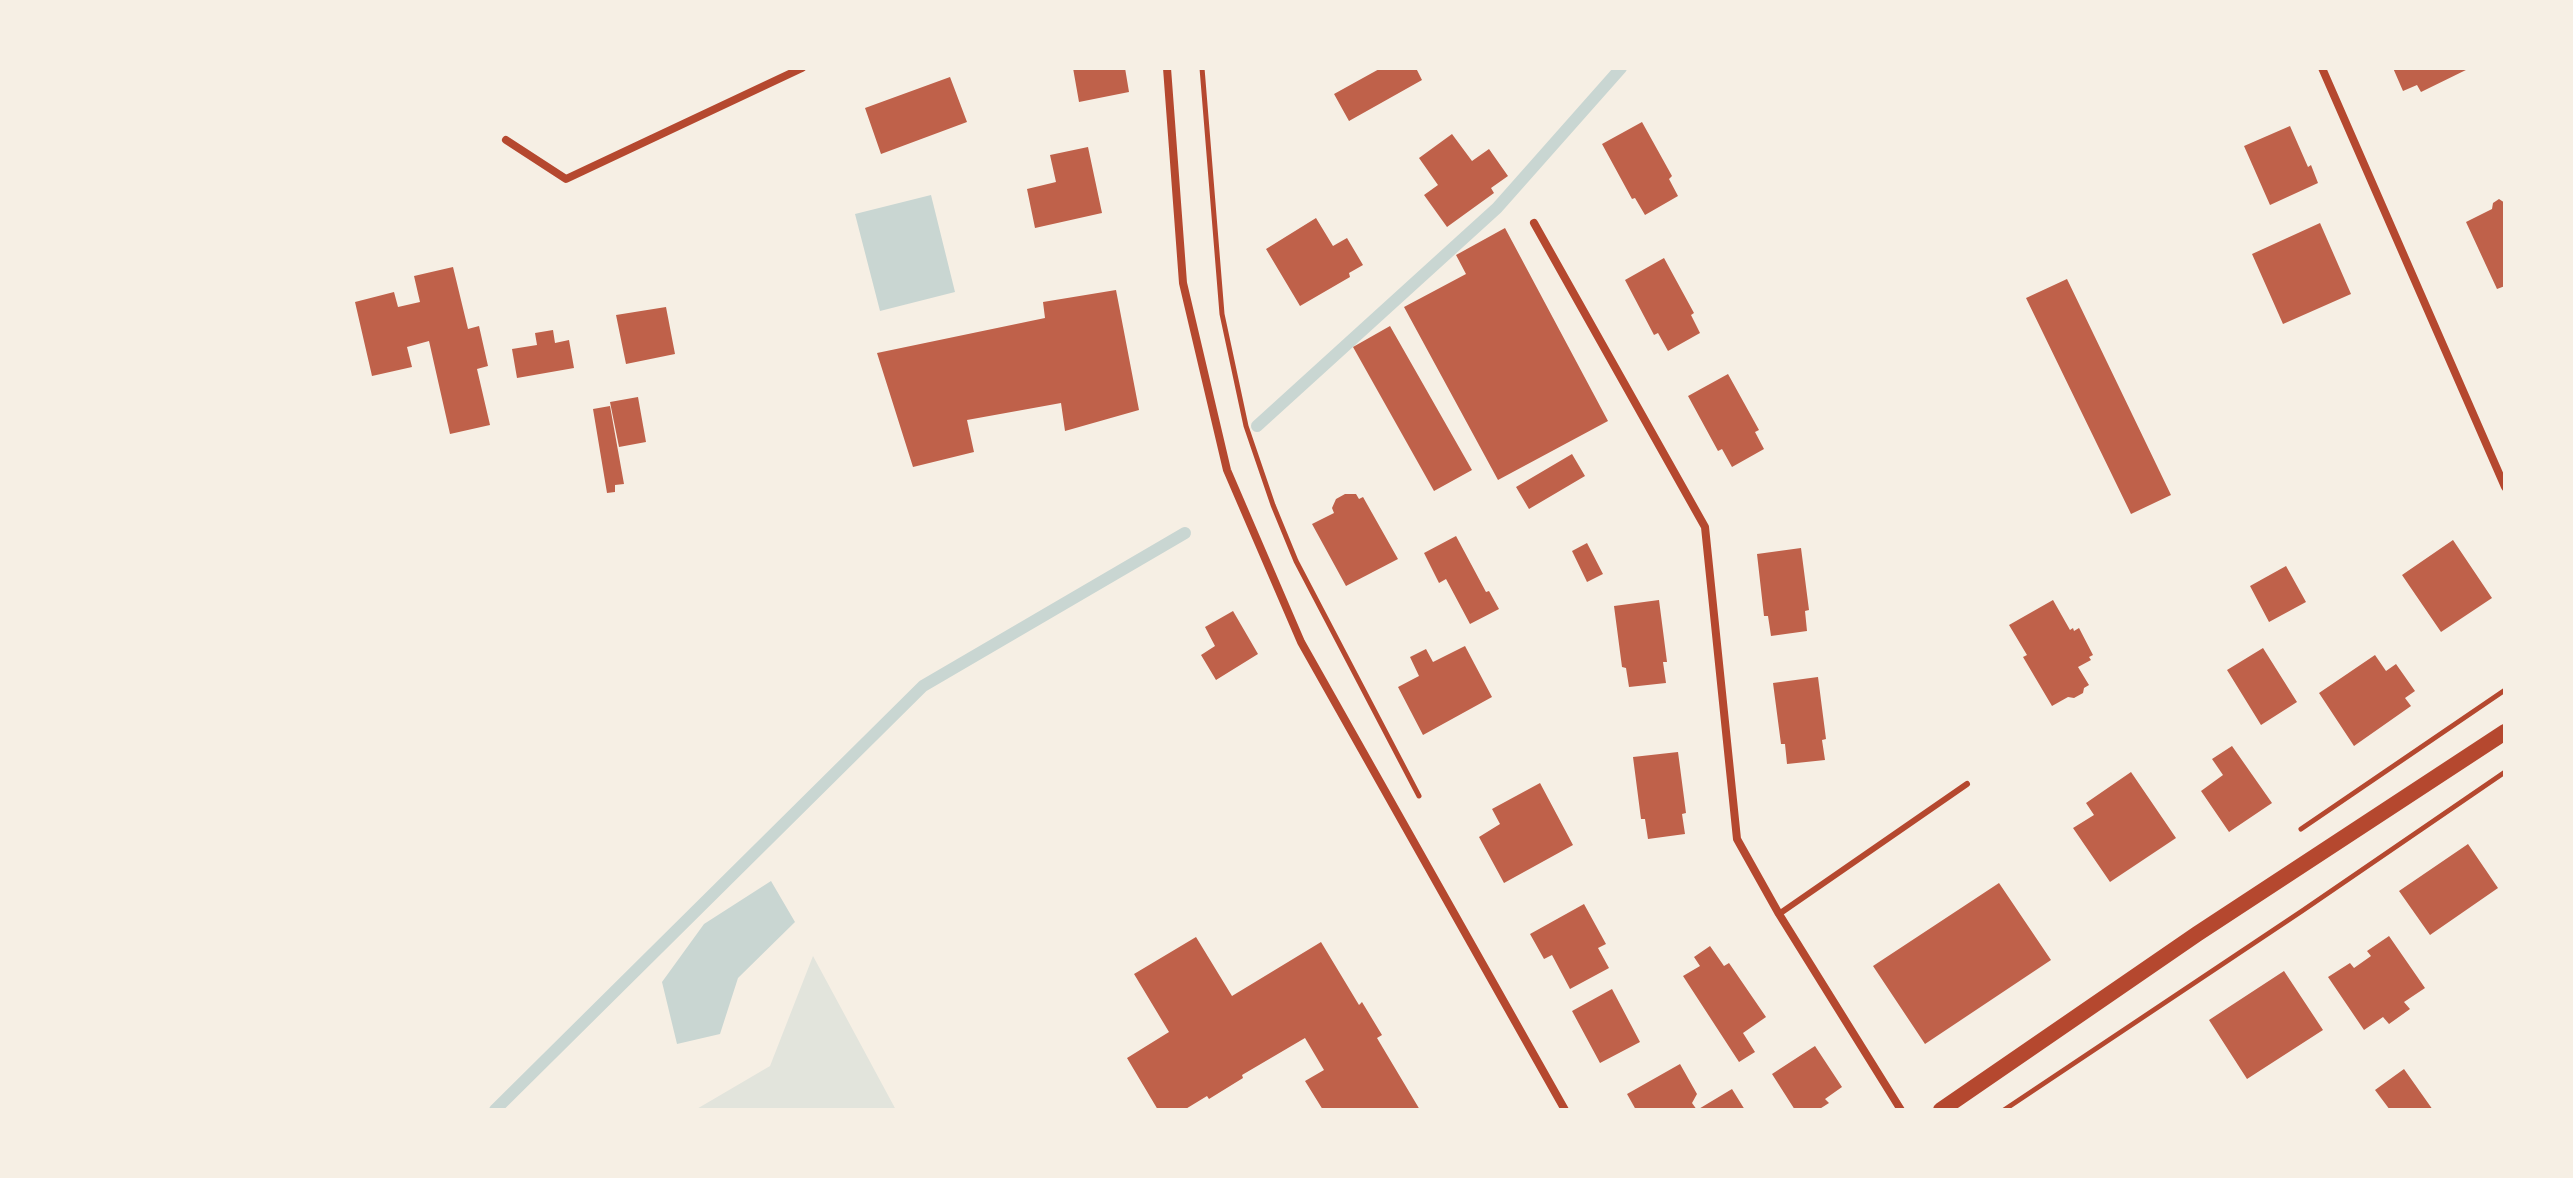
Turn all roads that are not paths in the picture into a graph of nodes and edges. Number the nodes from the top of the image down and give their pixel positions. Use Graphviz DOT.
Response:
graph roads {
  1 [pos="802,68"];
  2 [pos="1167,68"];
  3 [pos="2322,68"];
  4 [pos="506,140"];
  5 [pos="1534,223"];
  6 [pos="2505,487"];
  7 [pos="2505,732"];
  8 [pos="1967,784"];
  9 [pos="1779,914"];
  10 [pos="1565,1110"];
  11 [pos="1901,1110"];
  12 [pos="1941,1110"];
  1 -- 4 [label="street"];
  2 -- 10 [label="street"];
  3 -- 6 [label="street"];
  5 -- 9 [label="street"];
  7 -- 12 [label="main road"];
  8 -- 9 [label="lane"];
  9 -- 11 [label="street"];
}
